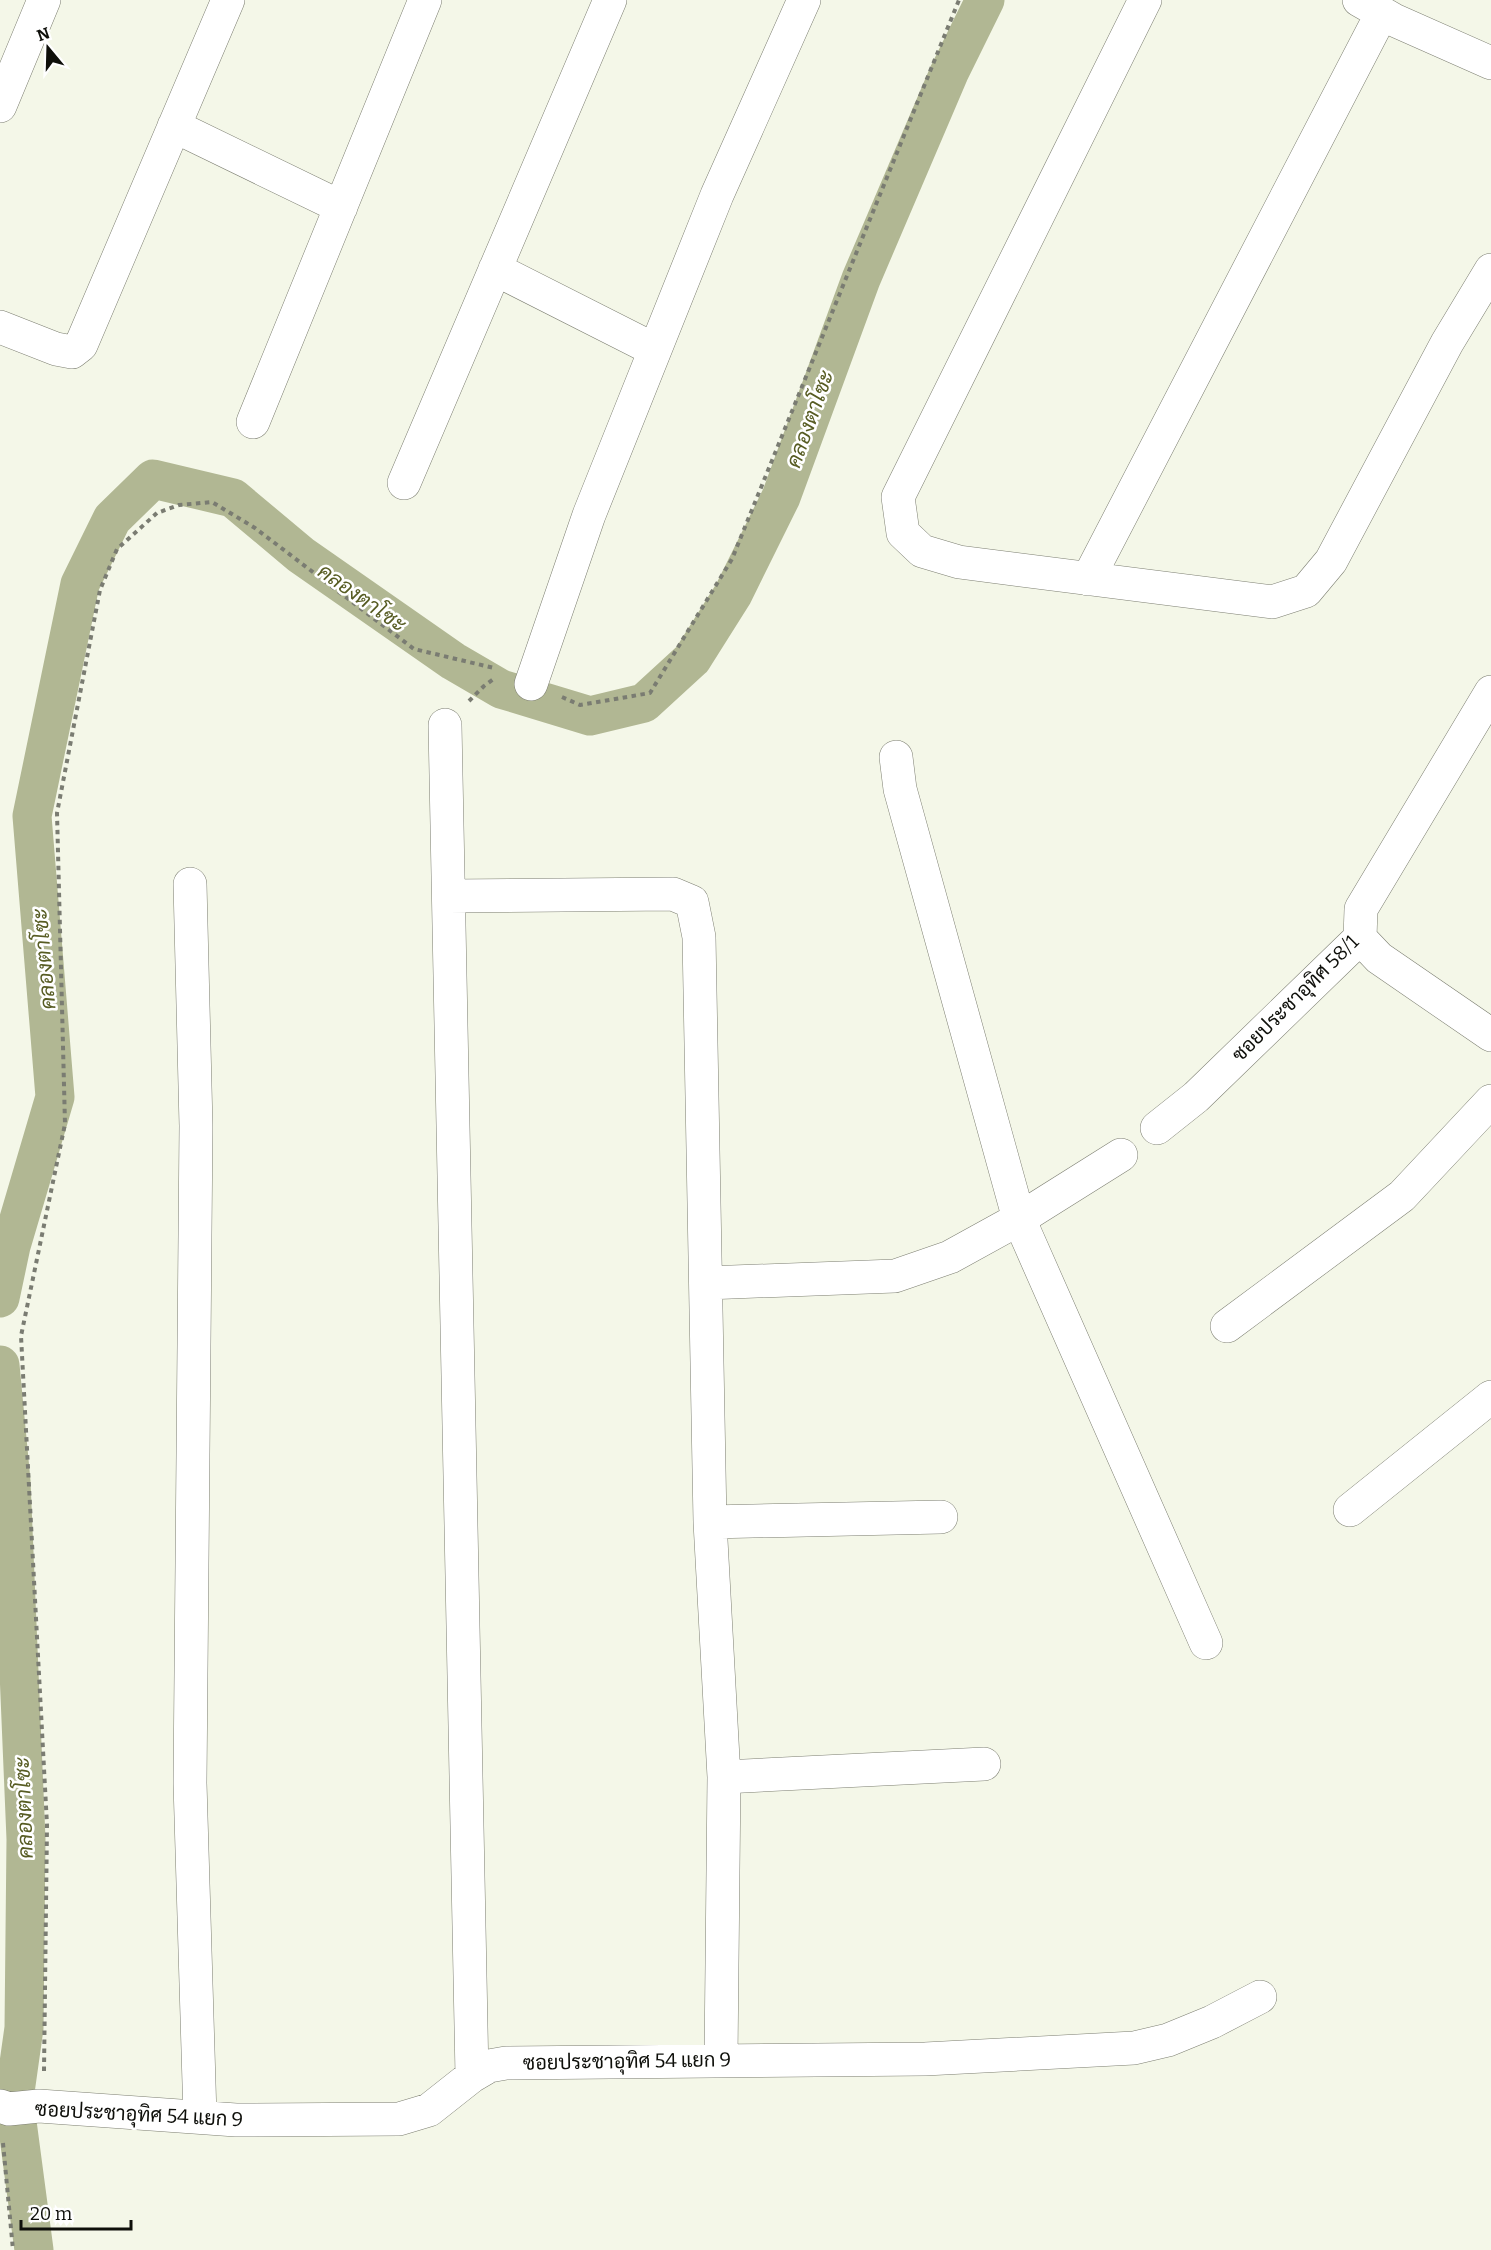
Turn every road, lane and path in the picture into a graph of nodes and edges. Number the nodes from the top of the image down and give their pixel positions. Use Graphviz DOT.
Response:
graph roads {
  1 [pos="44,0"];
  2 [pos="228,0"];
  3 [pos="425,0"];
  4 [pos="610,0"];
  5 [pos="804,0"];
  6 [pos="959,0"];
  7 [pos="1145,0"];
  8 [pos="1385,8"];
  9 [pos="1491,63"];
  10 [pos="0,106"];
  11 [pos="174,126"];
  12 [pos="341,207"];
  13 [pos="495,269"];
  14 [pos="1491,270"];
  15 [pos="0,327"];
  16 [pos="655,350"];
  17 [pos="253,422"];
  18 [pos="404,483"];
  19 [pos="1088,579"];
  20 [pos="494,668"];
  21 [pos="531,684"];
  22 [pos="1491,692"];
  23 [pos="446,725"];
  24 [pos="896,757"];
  25 [pos="190,884"];
  26 [pos="449,896"];
  27 [pos="1360,938"];
  28 [pos="1491,1035"];
  29 [pos="1491,1101"];
  30 [pos="1156,1128"];
  31 [pos="1121,1155"];
  32 [pos="1019,1219"];
  33 [pos="706,1283"];
  34 [pos="1227,1326"];
  35 [pos="1491,1397"];
  36 [pos="1350,1510"];
  37 [pos="941,1517"];
  38 [pos="710,1522"];
  39 [pos="1206,1643"];
  40 [pos="984,1764"];
  41 [pos="724,1777"];
  42 [pos="1260,1997"];
  43 [pos="721,2059"];
  44 [pos="472,2076"];
  45 [pos="19,2112"];
  46 [pos="200,2117"];
  47 [pos="13,2250"];
  1 -- 10 [label="street"];
  2 -- 11 [label="street"];
  3 -- 12 [label="street"];
  4 -- 13 [label="street"];
  5 -- 16 [label="street"];
  6 -- 21 [label="path"];
  7 -- 19 [label="street"];
  8 -- 9 [label="street"];
  8 -- 19 [label="street"];
  11 -- 12 [label="street"];
  11 -- 15 [label="street"];
  12 -- 17 [label="street"];
  13 -- 16 [label="street"];
  13 -- 18 [label="street"];
  14 -- 19 [label="street"];
  16 -- 21 [label="street"];
  20 -- 45 [label="path"];
  22 -- 27 [label="street, ซอยประชาอุทิศ 58/1"];
  23 -- 26 [label="street"];
  24 -- 32 [label="street"];
  25 -- 46 [label="street"];
  26 -- 33 [label="street"];
  26 -- 44 [label="street"];
  27 -- 28 [label="street"];
  27 -- 30 [label="street, ซอยประชาอุทิศ 58/1"];
  29 -- 34 [label="street"];
  31 -- 32 [label="street"];
  32 -- 33 [label="street"];
  32 -- 39 [label="street"];
  33 -- 38 [label="street"];
  35 -- 36 [label="street"];
  37 -- 38 [label="street"];
  38 -- 41 [label="street"];
  40 -- 41 [label="street"];
  41 -- 43 [label="street"];
  42 -- 43 [label="street, ซอยประชาอุทิศ 54 แยก 9"];
  43 -- 44 [label="street, ซอยประชาอุทิศ 54 แยก 9"];
  44 -- 46 [label="street, ซอยประชาอุทิศ 54 แยก 9"];
  45 -- 46 [label="street, ซอยประชาอุทิศ 54 แยก 9"];
  45 -- 47 [label="path"];
}
